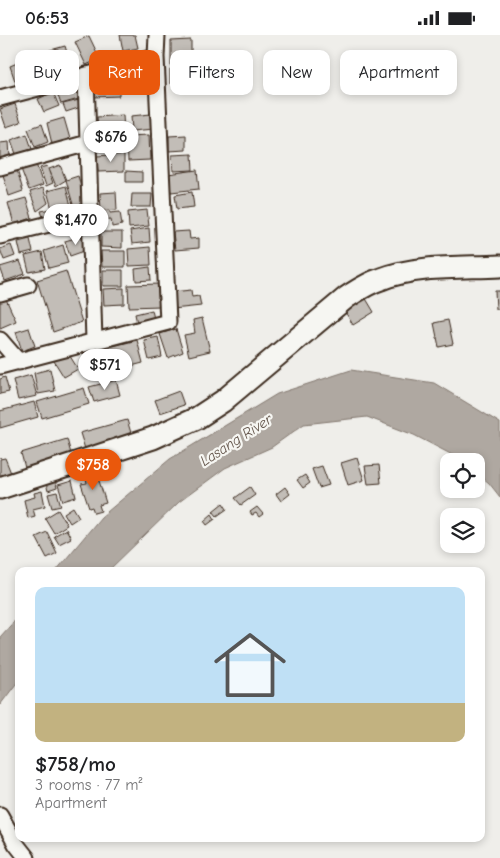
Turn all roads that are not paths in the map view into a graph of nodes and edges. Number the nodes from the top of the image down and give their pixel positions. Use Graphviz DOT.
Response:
graph roads {
  1 [pos="157,35"];
  2 [pos="156,50"];
  3 [pos="89,74"];
  4 [pos="86,75"];
  5 [pos="158,95"];
  6 [pos="0,98"];
  7 [pos="88,143"];
  8 [pos="0,167"];
  9 [pos="90,213"];
  10 [pos="0,237"];
  11 [pos="500,266"];
  12 [pos="28,285"];
  13 [pos="0,293"];
  14 [pos="0,340"];
  15 [pos="94,341"];
  16 [pos="18,361"];
  17 [pos="0,367"];
  18 [pos="0,488"];
  19 [pos="0,815"];
  20 [pos="15,839"];
  21 [pos="17,842"];
  22 [pos="27,858"];
  1 -- 2 [label="street"];
  3 -- 4 [label="street"];
  4 -- 6 [label="street"];
  4 -- 7 [label="street"];
  5 -- 15 [label="street"];
  7 -- 8 [label="street"];
  7 -- 9 [label="street"];
  9 -- 10 [label="street"];
  9 -- 15 [label="street"];
  11 -- 18 [label="street"];
  12 -- 13 [label="street"];
  14 -- 16 [label="street"];
  15 -- 16 [label="street"];
  16 -- 17 [label="street"];
  19 -- 20 [label="street"];
  21 -- 22 [label="street"];
}
